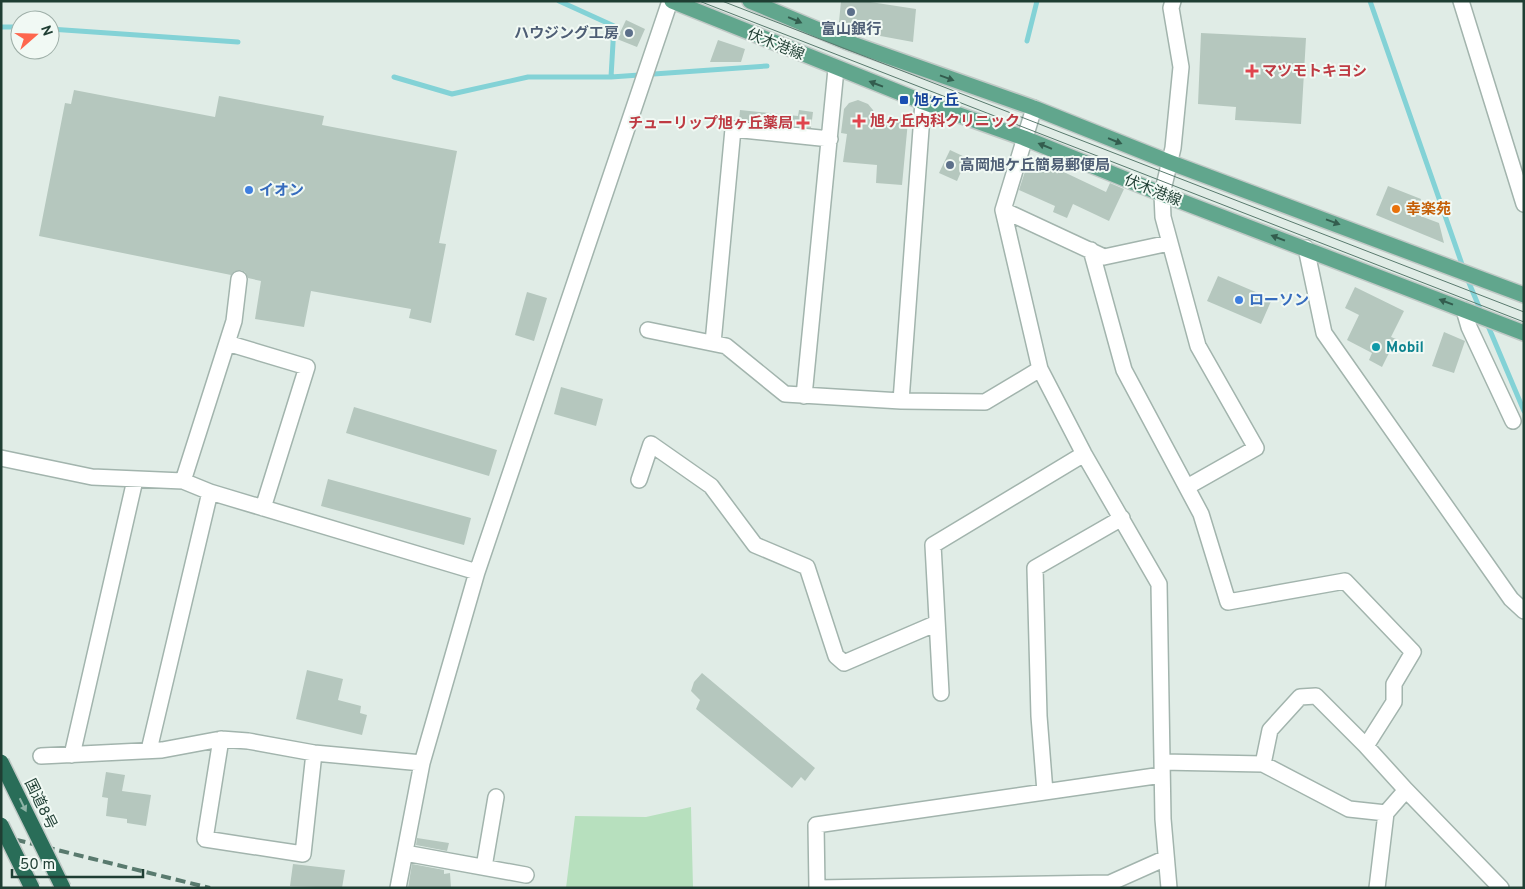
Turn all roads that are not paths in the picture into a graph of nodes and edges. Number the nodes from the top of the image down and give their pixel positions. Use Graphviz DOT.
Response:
graph roads {
  1 [pos="671,1"];
  2 [pos="750,1"];
  3 [pos="1173,1"];
  4 [pos="1465,2"];
  5 [pos="836,69"];
  6 [pos="923,102"];
  7 [pos="1034,108"];
  8 [pos="1024,138"];
  9 [pos="830,139"];
  10 [pos="1169,162"];
  11 [pos="1162,194"];
  12 [pos="1524,204"];
  13 [pos="1003,210"];
  14 [pos="1169,242"];
  15 [pos="1306,248"];
  16 [pos="1091,250"];
  17 [pos="239,279"];
  18 [pos="1524,295"];
  19 [pos="1464,310"];
  20 [pos="648,330"];
  21 [pos="1524,333"];
  22 [pos="713,342"];
  23 [pos="227,344"];
  24 [pos="1040,369"];
  25 [pos="804,396"];
  26 [pos="901,401"];
  27 [pos="1513,421"];
  28 [pos="1084,454"];
  29 [pos="1,458"];
  30 [pos="135,480"];
  31 [pos="183,480"];
  32 [pos="639,480"];
  33 [pos="1187,487"];
  34 [pos="210,492"];
  35 [pos="263,508"];
  36 [pos="1122,518"];
  37 [pos="476,572"];
  38 [pos="1524,611"];
  39 [pos="937,623"];
  40 [pos="941,693"];
  41 [pos="221,739"];
  42 [pos="1366,746"];
  43 [pos="149,750"];
  44 [pos="314,753"];
  45 [pos="72,754"];
  46 [pos="41,756"];
  47 [pos="1,762"];
  48 [pos="422,763"];
  49 [pos="1263,764"];
  50 [pos="1162,768"];
  51 [pos="1406,790"];
  52 [pos="1045,792"];
  53 [pos="496,797"];
  54 [pos="1386,813"];
  55 [pos="1,825"];
  56 [pos="405,853"];
  57 [pos="1166,858"];
  58 [pos="484,867"];
  59 [pos="526,875"];
  60 [pos="861,887"];
  61 [pos="32,888"];
  62 [pos="63,888"];
  63 [pos="398,888"];
  64 [pos="817,888"];
  65 [pos="1169,888"];
  66 [pos="1377,888"];
  67 [pos="1501,888"];
  1 -- 5 [label="main road, 伏木港線"];
  1 -- 37 [label="street"];
  2 -- 7 [label="main road, 伏木港線, one-way"];
  3 -- 10 [label="street"];
  4 -- 12 [label="street"];
  6 -- 5 [label="main road, 伏木港線, one-way"];
  5 -- 9 [label="street"];
  6 -- 8 [label="main road, 伏木港線"];
  6 -- 26 [label="street"];
  7 -- 8 [label="street"];
  7 -- 10 [label="main road, 伏木港線, one-way"];
  11 -- 8 [label="main road, 伏木港線, one-way"];
  8 -- 13 [label="street"];
  9 -- 22 [label="street"];
  9 -- 25 [label="street"];
  10 -- 11 [label="street"];
  10 -- 18 [label="main road, 伏木港線, one-way"];
  11 -- 14 [label="street"];
  15 -- 11 [label="main road, 伏木港線, one-way"];
  13 -- 16 [label="street"];
  13 -- 24 [label="street"];
  14 -- 16 [label="street"];
  14 -- 33 [label="street"];
  19 -- 15 [label="main road, 伏木港線, one-way"];
  15 -- 38 [label="street"];
  16 -- 33 [label="street"];
  17 -- 23 [label="street"];
  19 -- 21 [label="main road, 伏木港線"];
  19 -- 27 [label="street"];
  20 -- 22 [label="street"];
  22 -- 25 [label="street"];
  23 -- 31 [label="street"];
  23 -- 35 [label="street"];
  24 -- 26 [label="street"];
  24 -- 28 [label="street"];
  25 -- 26 [label="street"];
  28 -- 36 [label="street"];
  28 -- 39 [label="street"];
  29 -- 30 [label="street"];
  30 -- 31 [label="street"];
  30 -- 45 [label="street"];
  31 -- 34 [label="street"];
  32 -- 39 [label="street"];
  33 -- 42 [label="street"];
  34 -- 35 [label="street"];
  34 -- 43 [label="street"];
  35 -- 37 [label="street"];
  36 -- 50 [label="street"];
  36 -- 52 [label="street"];
  37 -- 48 [label="street"];
  39 -- 40 [label="street"];
  41 -- 43 [label="street"];
  41 -- 44 [label="street"];
  41 -- 44 [label="street"];
  42 -- 49 [label="street"];
  42 -- 51 [label="street"];
  43 -- 45 [label="street"];
  44 -- 48 [label="street"];
  45 -- 46 [label="street"];
  47 -- 62 [label="highway, 国道8号, one-way, bridge"];
  48 -- 56 [label="street"];
  49 -- 50 [label="street"];
  49 -- 54 [label="street"];
  50 -- 52 [label="street"];
  50 -- 57 [label="street"];
  51 -- 54 [label="street"];
  51 -- 67 [label="street"];
  52 -- 64 [label="street"];
  53 -- 58 [label="street"];
  54 -- 66 [label="street"];
  55 -- 61 [label="highway, bridge"];
  56 -- 58 [label="street"];
  56 -- 63 [label="street"];
  57 -- 60 [label="street"];
  57 -- 65 [label="street"];
  58 -- 59 [label="street"];
  60 -- 64 [label="street"];
}
